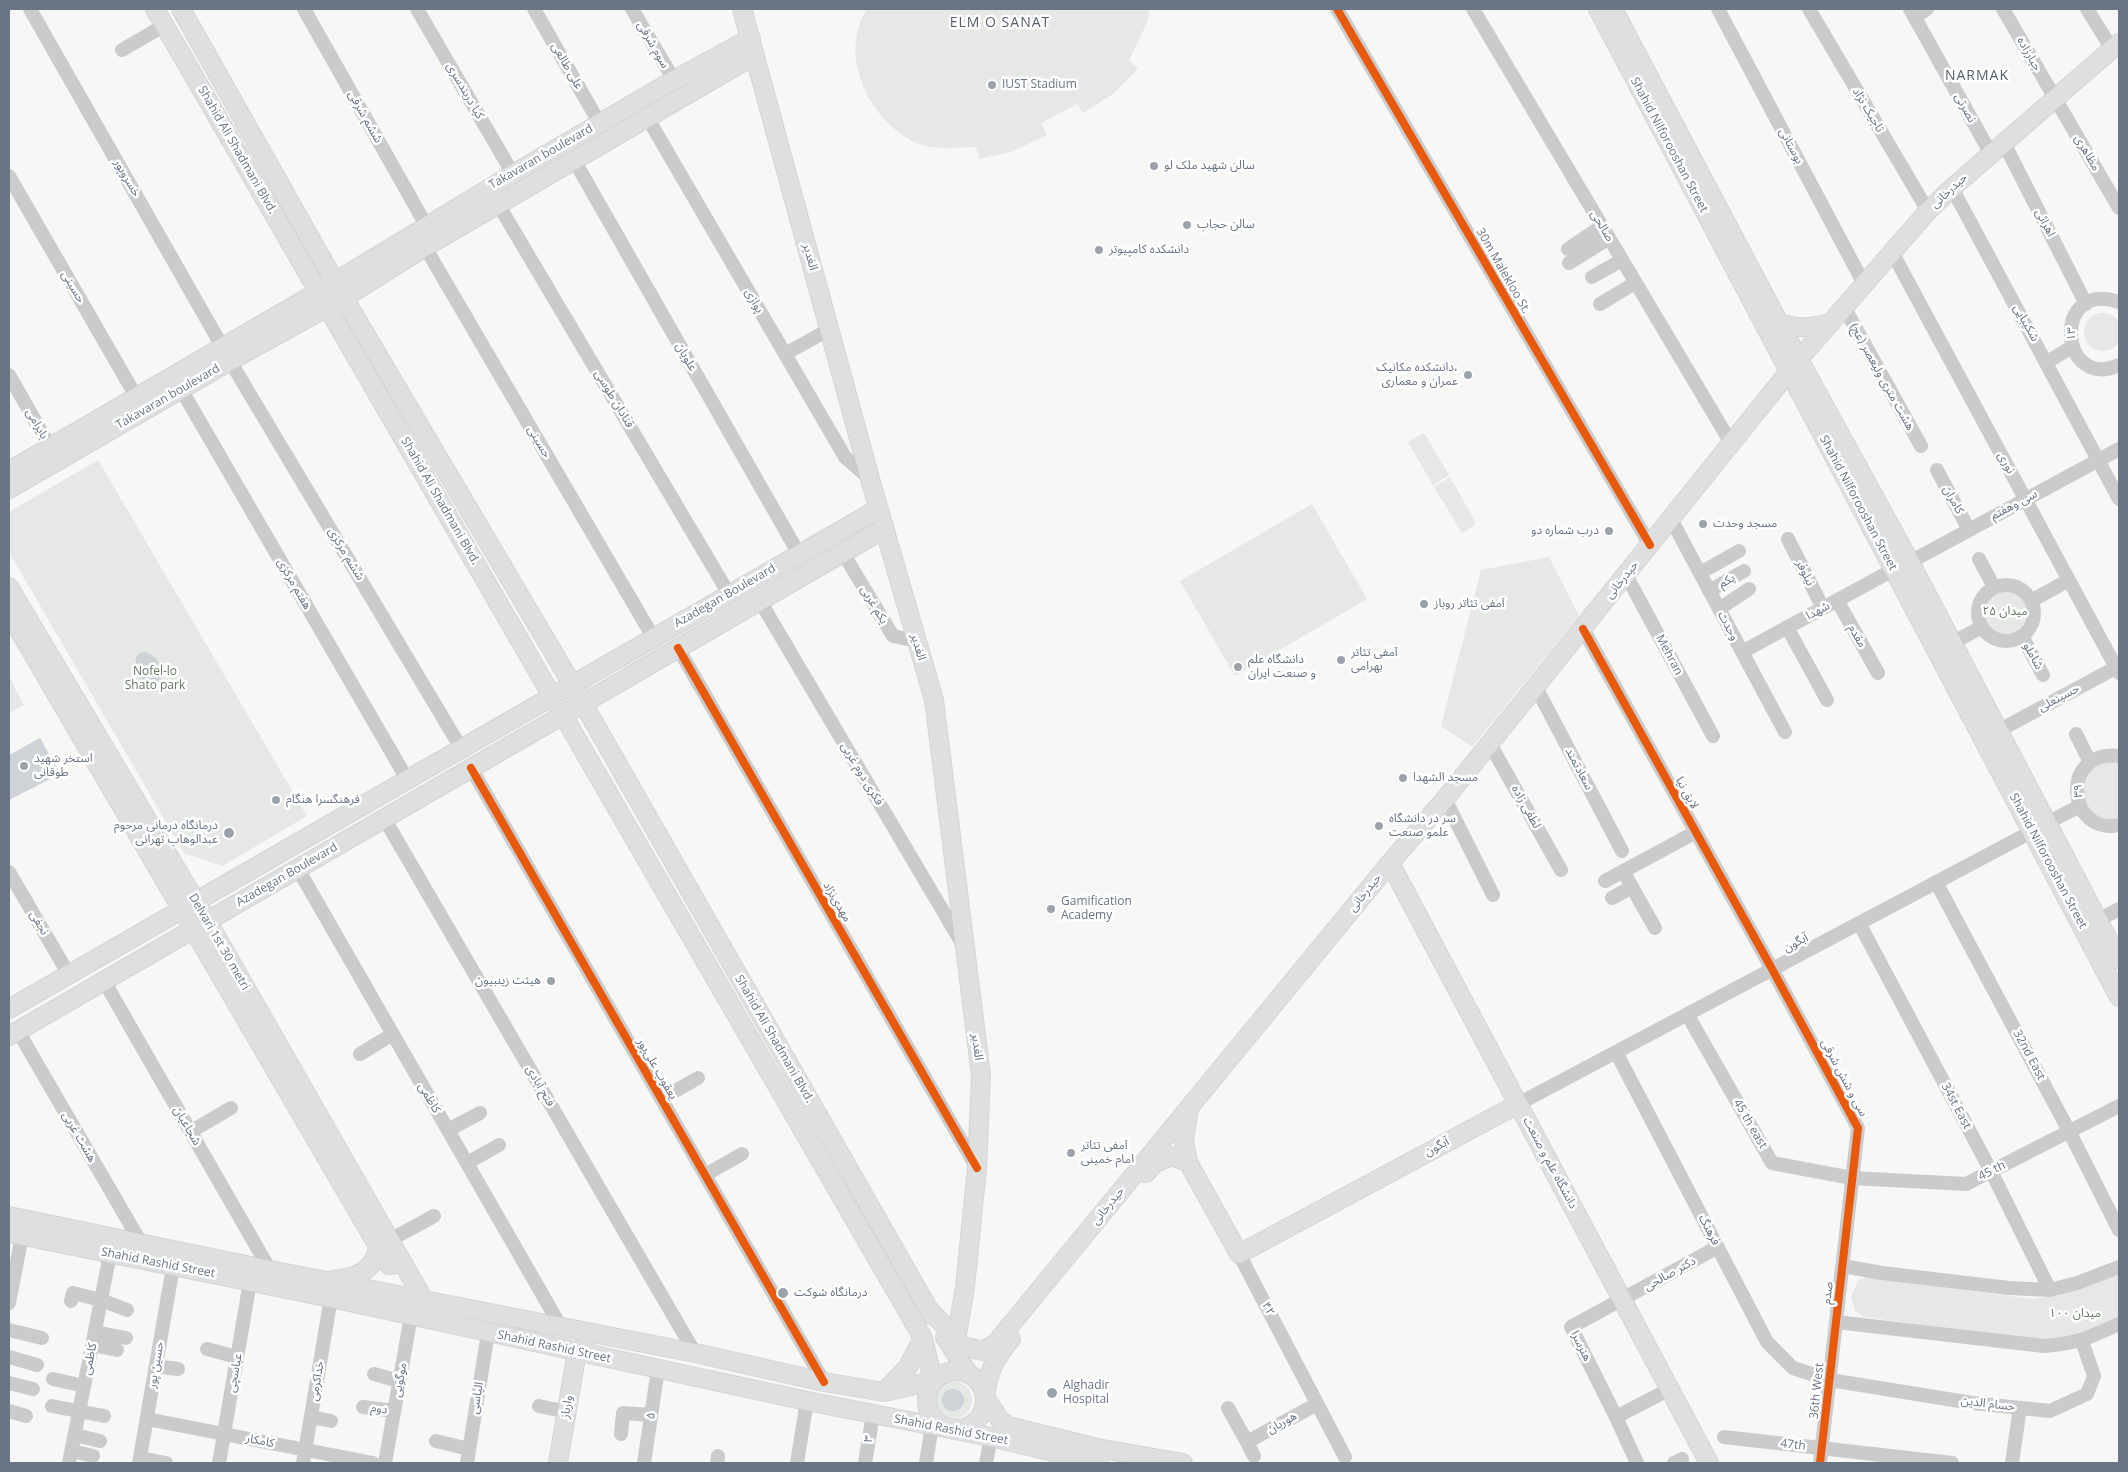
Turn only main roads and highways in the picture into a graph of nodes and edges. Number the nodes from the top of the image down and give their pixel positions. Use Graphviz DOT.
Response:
graph roads {
  1 [pos="155,9"];
  2 [pos="181,9"];
  3 [pos="1598,9"];
  4 [pos="1613,9"];
  5 [pos="747,29"];
  6 [pos="2116,46"];
  7 [pos="335,282"];
  8 [pos="318,292"];
  9 [pos="344,298"];
  10 [pos="328,307"];
  11 [pos="1780,323"];
  12 [pos="1831,323"];
  13 [pos="227,354"];
  14 [pos="1794,366"];
  15 [pos="9,471"];
  16 [pos="9,489"];
  17 [pos="878,509"];
  18 [pos="884,529"];
  19 [pos="1910,562"];
  20 [pos="1893,570"];
  21 [pos="9,587"];
  22 [pos="9,613"];
  23 [pos="572,684"];
  24 [pos="553,695"];
  25 [pos="583,703"];
  26 [pos="564,714"];
  27 [pos="2040,827"];
  28 [pos="1390,863"];
  29 [pos="189,904"];
  30 [pos="201,925"];
  31 [pos="2119,960"];
  32 [pos="2119,997"];
  33 [pos="9,1008"];
  34 [pos="14,1033"];
  35 [pos="1507,1082"];
  36 [pos="1518,1104"];
  37 [pos="1188,1108"];
  38 [pos="1494,1117"];
  39 [pos="1188,1162"];
  40 [pos="13,1222"];
  41 [pos="388,1246"];
  42 [pos="1239,1254"];
  43 [pos="326,1281"];
  44 [pos="417,1299"];
  45 [pos="962,1303"];
  46 [pos="932,1312"];
  47 [pos="554,1325"];
  48 [pos="950,1338"];
  49 [pos="925,1343"];
  50 [pos="544,1345"];
  51 [pos="577,1351"];
  52 [pos="694,1353"];
  53 [pos="968,1373"];
  54 [pos="933,1381"];
  55 [pos="884,1392"];
  56 [pos="985,1397"];
  57 [pos="951,1429"];
  58 [pos="1042,1457"];
  59 [pos="1074,1461"];
  60 [pos="558,1463"];
  61 [pos="1099,1463"];
  62 [pos="1182,1463"];
  63 [pos="1709,1463"];
  1 -- 8 [label="main road, Shahid Ali Shadmani Blvd."];
  2 -- 7 [label="main road, Shahid Ali Shadmani Blvd."];
  3 -- 14 [label="main road, Shahid Nilforooshan Street"];
  4 -- 11 [label="main road, Shahid Nilforooshan Street"];
  5 -- 7 [label="main road, Takavaran boulevard"];
  5 -- 9 [label="main road, Takavaran boulevard"];
  5 -- 17 [label="main road, الغدیر"];
  6 -- 12 [label="main road, حیدرخانی"];
  7 -- 8 [label="main road, Takavaran boulevard"];
  7 -- 9 [label="main road, Shahid Ali Shadmani Blvd."];
  8 -- 10 [label="main road, Shahid Ali Shadmani Blvd."];
  8 -- 13 [label="main road, Takavaran boulevard"];
  9 -- 10 [label="main road, Takavaran boulevard"];
  9 -- 23 [label="main road, Shahid Ali Shadmani Blvd."];
  10 -- 13 [label="main road, Takavaran boulevard"];
  10 -- 24 [label="main road, Shahid Ali Shadmani Blvd."];
  11 -- 12 [label="main road"];
  11 -- 14 [label="main road, Shahid Nilforooshan Street"];
  12 -- 14 [label="main road, حیدرخانی"];
  13 -- 15 [label="main road, Takavaran boulevard"];
  13 -- 16 [label="main road, Takavaran boulevard"];
  14 -- 19 [label="main road"];
  14 -- 20 [label="main road, Shahid Nilforooshan Street"];
  14 -- 28 [label="main road, حیدرخانی"];
  17 -- 18 [label="main road, الغدیر"];
  17 -- 23 [label="main road, Azadegan Boulevard"];
  18 -- 25 [label="main road, Azadegan Boulevard"];
  18 -- 45 [label="main road, الغدیر"];
  19 -- 20 [label="main road"];
  19 -- 27 [label="main road"];
  20 -- 27 [label="main road, Shahid Nilforooshan Street"];
  21 -- 29 [label="main road, Delvari 1st 30 metri"];
  22 -- 29 [label="main road, Delvari 1st 30 metri"];
  23 -- 24 [label="main road, Azadegan Boulevard"];
  23 -- 25 [label="main road, Shahid Ali Shadmani Blvd."];
  24 -- 26 [label="main road, Shahid Ali Shadmani Blvd."];
  24 -- 29 [label="main road, Azadegan Boulevard"];
  25 -- 26 [label="main road, Azadegan Boulevard"];
  25 -- 46 [label="main road, Shahid Ali Shadmani Blvd."];
  26 -- 30 [label="main road, Azadegan Boulevard"];
  26 -- 49 [label="main road, Shahid Ali Shadmani Blvd."];
  27 -- 31 [label="main road, Shahid Nilforooshan Street"];
  27 -- 32 [label="main road, Shahid Nilforooshan Street"];
  28 -- 35 [label="main road, دانشگاه علم و صنعت"];
  28 -- 37 [label="main road, حیدرخانی"];
  29 -- 30 [label="main road, Delvari 1st 30 metri"];
  29 -- 33 [label="main road, Azadegan Boulevard"];
  30 -- 34 [label="main road, Azadegan Boulevard"];
  30 -- 41 [label="main road, Delvari 1st 30 metri"];
  35 -- 36 [label="main road, دانشگاه علم و صنعت"];
  35 -- 38 [label="main road"];
  36 -- 38 [label="main road, آبگون"];
  36 -- 63 [label="main road, دانشگاه علم و صنعت"];
  37 -- 39 [label="main road"];
  37 -- 48 [label="main road, حیدرخانی"];
  38 -- 42 [label="main road, آبگون"];
  39 -- 42 [label="main road, ۴۲"];
  39 -- 56 [label="main road, حیدرخانی"];
  40 -- 43 [label="main road, Shahid Rashid Street"];
  40 -- 50 [label="main road, Shahid Rashid Street"];
  41 -- 43 [label="main road"];
  41 -- 44 [label="main road, Delvari 1st 30 metri"];
  43 -- 44 [label="main road, Shahid Rashid Street"];
  44 -- 47 [label="main road, Shahid Rashid Street"];
  45 -- 46 [label="main road"];
  45 -- 48 [label="main road, الغدیر"];
  46 -- 48 [label="main road, Shahid Ali Shadmani Blvd."];
  47 -- 50 [label="main road"];
  47 -- 52 [label="main road, Shahid Rashid Street"];
  48 -- 49 [label="main road"];
  48 -- 53 [label="main road, Shahid Ali Shadmani Blvd."];
  49 -- 54 [label="main road, Shahid Ali Shadmani Blvd."];
  49 -- 55 [label="main road"];
  50 -- 51 [label="main road, Shahid Rashid Street"];
  51 -- 52 [label="main road"];
  51 -- 57 [label="main road, Shahid Rashid Street"];
  51 -- 60 [label="main road, وارباز"];
  52 -- 55 [label="main road, Shahid Rashid Street"];
  53 -- 54 [label="main road"];
  53 -- 56 [label="main road"];
  54 -- 55 [label="main road, Shahid Rashid Street"];
  54 -- 57 [label="main road"];
  56 -- 57 [label="main road"];
  56 -- 62 [label="main road, Shahid Rashid Street"];
  57 -- 58 [label="main road, Shahid Rashid Street"];
  58 -- 59 [label="main road, Shahid Rashid Street"];
  59 -- 61 [label="main road, Shahid Rashid Street"];
}
